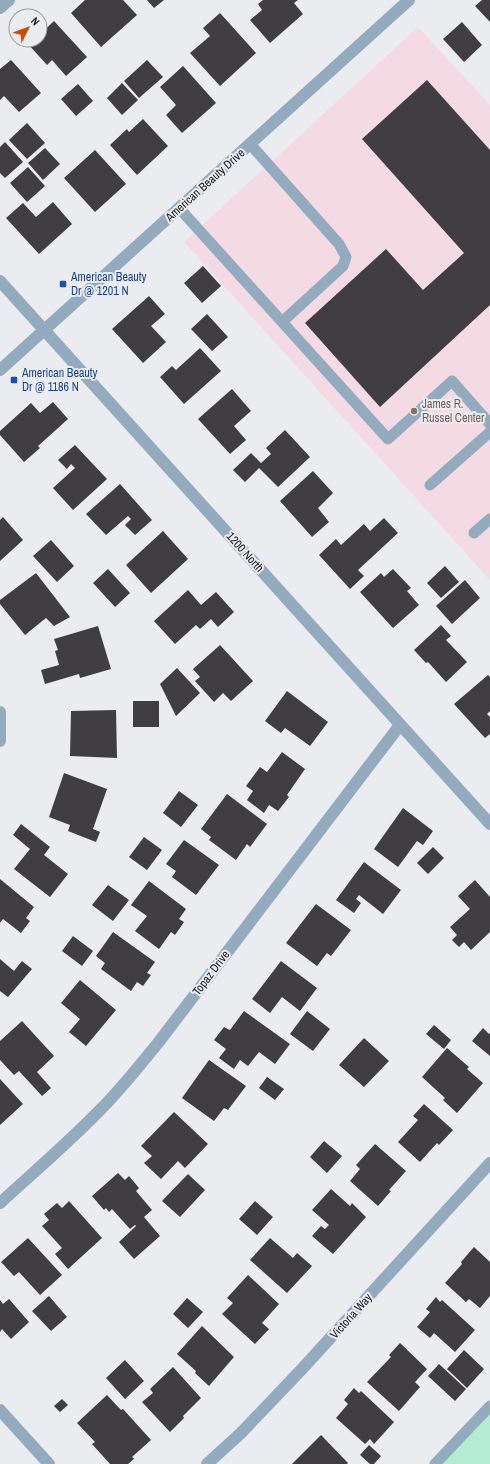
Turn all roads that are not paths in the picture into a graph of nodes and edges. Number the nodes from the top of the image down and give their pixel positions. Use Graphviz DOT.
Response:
graph roads {
  1 [pos="9,0"];
  2 [pos="409,0"];
  3 [pos="0,8"];
  4 [pos="250,144"];
  5 [pos="179,208"];
  6 [pos="0,280"];
  7 [pos="282,322"];
  8 [pos="44,330"];
  9 [pos="0,370"];
  10 [pos="490,424"];
  11 [pos="490,432"];
  12 [pos="430,485"];
  13 [pos="490,519"];
  14 [pos="474,533"];
  15 [pos="0,712"];
  16 [pos="400,725"];
  17 [pos="0,741"];
  18 [pos="490,824"];
  19 [pos="490,1163"];
  20 [pos="0,1203"];
  21 [pos="490,1406"];
  22 [pos="0,1410"];
  23 [pos="49,1464"];
  24 [pos="207,1464"];
  25 [pos="435,1464"];
  1 -- 3 [label="street"];
  2 -- 4 [label="street, American Beauty Drive"];
  4 -- 5 [label="street, American Beauty Drive"];
  4 -- 7 [label="lane"];
  5 -- 7 [label="lane"];
  5 -- 8 [label="street, American Beauty Drive"];
  6 -- 8 [label="street, 1200 North"];
  7 -- 10 [label="lane"];
  8 -- 9 [label="street, American Beauty Drive"];
  8 -- 16 [label="street, 1200 North"];
  11 -- 12 [label="lane"];
  13 -- 14 [label="lane"];
  15 -- 17 [label="street"];
  16 -- 18 [label="street, 1200 North"];
  16 -- 20 [label="street, Topaz Drive"];
  19 -- 24 [label="street, Victoria Way"];
  21 -- 25 [label="lane"];
  22 -- 23 [label="street"];
}
